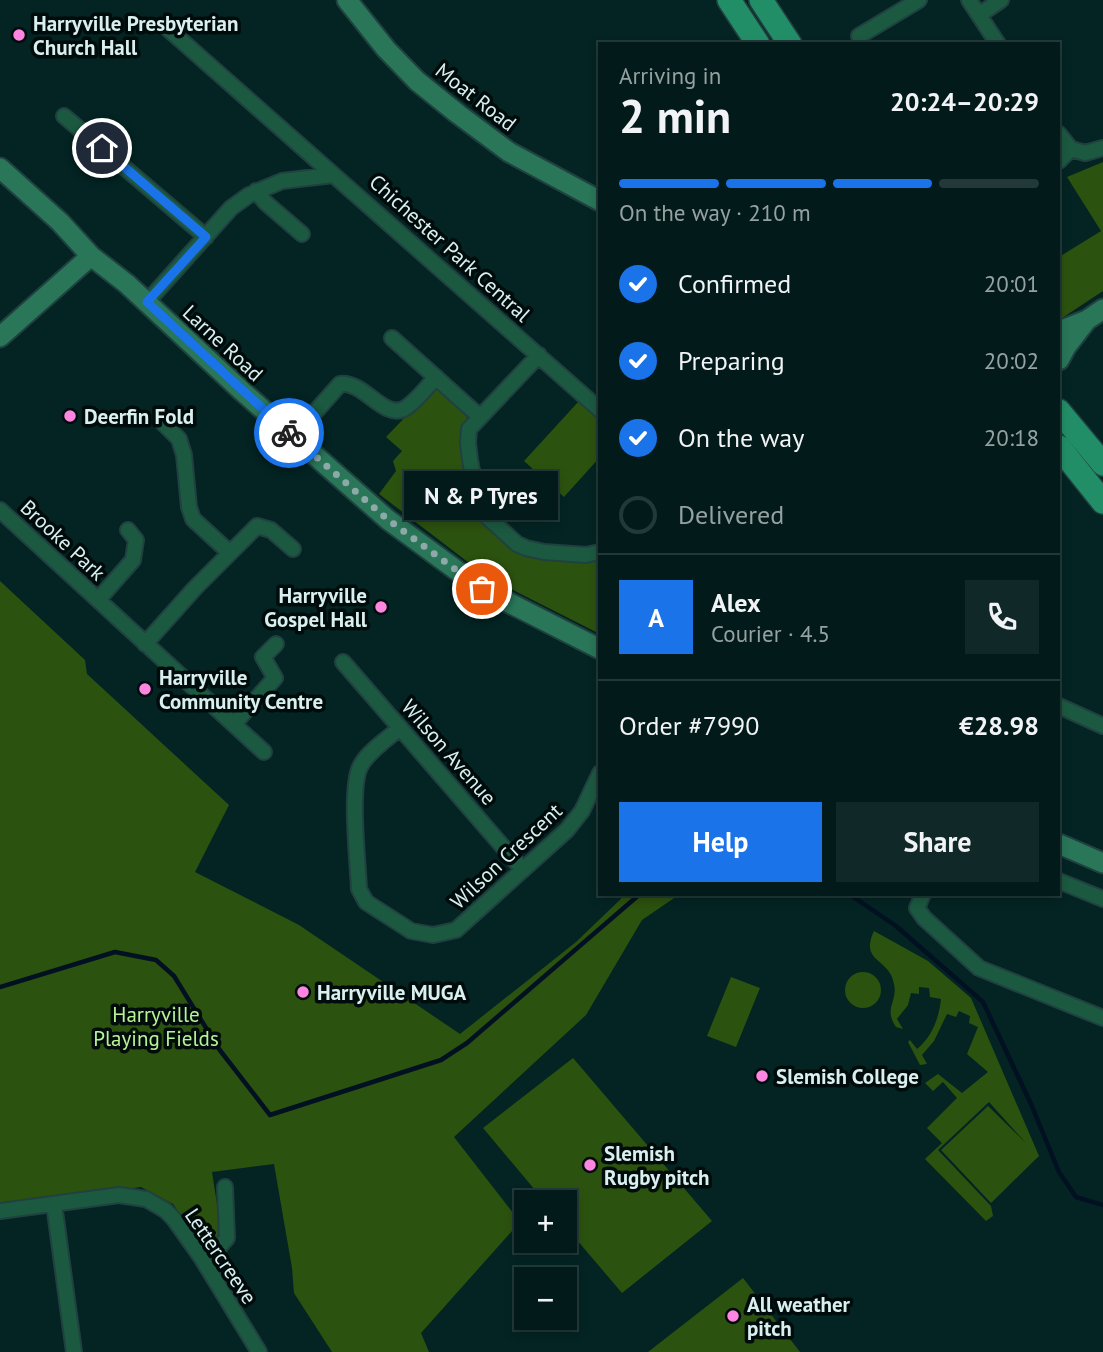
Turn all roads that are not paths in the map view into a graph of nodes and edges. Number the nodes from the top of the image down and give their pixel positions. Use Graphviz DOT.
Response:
graph roads {
  1 [pos="347,0"];
  2 [pos="729,0"];
  3 [pos="761,0"];
  4 [pos="919,0"];
  5 [pos="969,0"];
  6 [pos="1001,0"];
  7 [pos="979,15"];
  8 [pos="166,27"];
  9 [pos="859,36"];
  10 [pos="757,42"];
  11 [pos="789,42"];
  12 [pos="997,42"];
  13 [pos="64,116"];
  14 [pos="1060,135"];
  15 [pos="1103,148"];
  16 [pos="1071,149"];
  17 [pos="1060,160"];
  18 [pos="0,168"];
  19 [pos="333,175"];
  20 [pos="257,191"];
  21 [pos="598,200"];
  22 [pos="302,234"];
  23 [pos="206,237"];
  24 [pos="91,256"];
  25 [pos="147,302"];
  26 [pos="1095,315"];
  27 [pos="1060,331"];
  28 [pos="0,337"];
  29 [pos="392,338"];
  30 [pos="539,355"];
  31 [pos="1060,358"];
  32 [pos="436,377"];
  33 [pos="598,408"];
  34 [pos="1060,412"];
  35 [pos="480,417"];
  36 [pos="162,422"];
  37 [pos="293,436"];
  38 [pos="1060,448"];
  39 [pos="1103,464"];
  40 [pos="1103,502"];
  41 [pos="0,510"];
  42 [pos="128,530"];
  43 [pos="293,549"];
  44 [pos="230,552"];
  45 [pos="598,552"];
  46 [pos="98,600"];
  47 [pos="145,644"];
  48 [pos="276,644"];
  49 [pos="598,648"];
  50 [pos="343,662"];
  51 [pos="1060,711"];
  52 [pos="234,724"];
  53 [pos="1103,726"];
  54 [pos="400,728"];
  55 [pos="264,752"];
  56 [pos="598,777"];
  57 [pos="1060,844"];
  58 [pos="1103,863"];
  59 [pos="523,870"];
  60 [pos="1060,881"];
  61 [pos="922,896"];
  62 [pos="1103,899"];
  63 [pos="1103,1018"];
  64 [pos="225,1187"];
  65 [pos="54,1204"];
  66 [pos="0,1211"];
  67 [pos="201,1257"];
  68 [pos="74,1352"];
  69 [pos="259,1352"];
  1 -- 21 [label="street, Moat Road"];
  2 -- 10 [label="main road"];
  3 -- 11 [label="main road"];
  4 -- 9 [label="street"];
  5 -- 7 [label="street"];
  6 -- 7 [label="street"];
  7 -- 12 [label="street"];
  8 -- 19 [label="street, Chichester Park Central"];
  13 -- 23 [label="street"];
  14 -- 16 [label="street"];
  15 -- 16 [label="street"];
  16 -- 17 [label="street"];
  18 -- 24 [label="street, Larne Road"];
  19 -- 20 [label="street"];
  19 -- 30 [label="street, Chichester Park Central"];
  20 -- 22 [label="street"];
  20 -- 23 [label="street"];
  23 -- 25 [label="street"];
  24 -- 25 [label="street, Larne Road"];
  24 -- 28 [label="street"];
  25 -- 37 [label="street, Larne Road"];
  26 -- 27 [label="street"];
  26 -- 31 [label="street"];
  29 -- 32 [label="street"];
  30 -- 33 [label="street, Chichester Park Central"];
  30 -- 35 [label="street"];
  32 -- 35 [label="street"];
  32 -- 37 [label="street"];
  34 -- 39 [label="main road"];
  35 -- 45 [label="street"];
  36 -- 44 [label="street"];
  37 -- 49 [label="street, Larne Road"];
  38 -- 40 [label="main road"];
  41 -- 46 [label="street, Brooke Park"];
  42 -- 46 [label="street, Brooke Park"];
  43 -- 44 [label="street"];
  44 -- 47 [label="street"];
  46 -- 47 [label="street, Brooke Park"];
  47 -- 52 [label="street, Brooke Park"];
  48 -- 52 [label="street"];
  50 -- 54 [label="street, Wilson Avenue"];
  51 -- 53 [label="street"];
  52 -- 55 [label="street, Brooke Park"];
  54 -- 59 [label="street, Wilson Avenue"];
  54 -- 59 [label="street, Wilson Crescent"];
  56 -- 59 [label="street, Wilson Crescent"];
  57 -- 58 [label="street"];
  60 -- 62 [label="street"];
  61 -- 63 [label="street"];
  64 -- 67 [label="street"];
  65 -- 66 [label="street, Lettercreeve"];
  65 -- 67 [label="street, Lettercreeve"];
  65 -- 68 [label="street"];
  67 -- 69 [label="street, Lettercreeve"];
}
